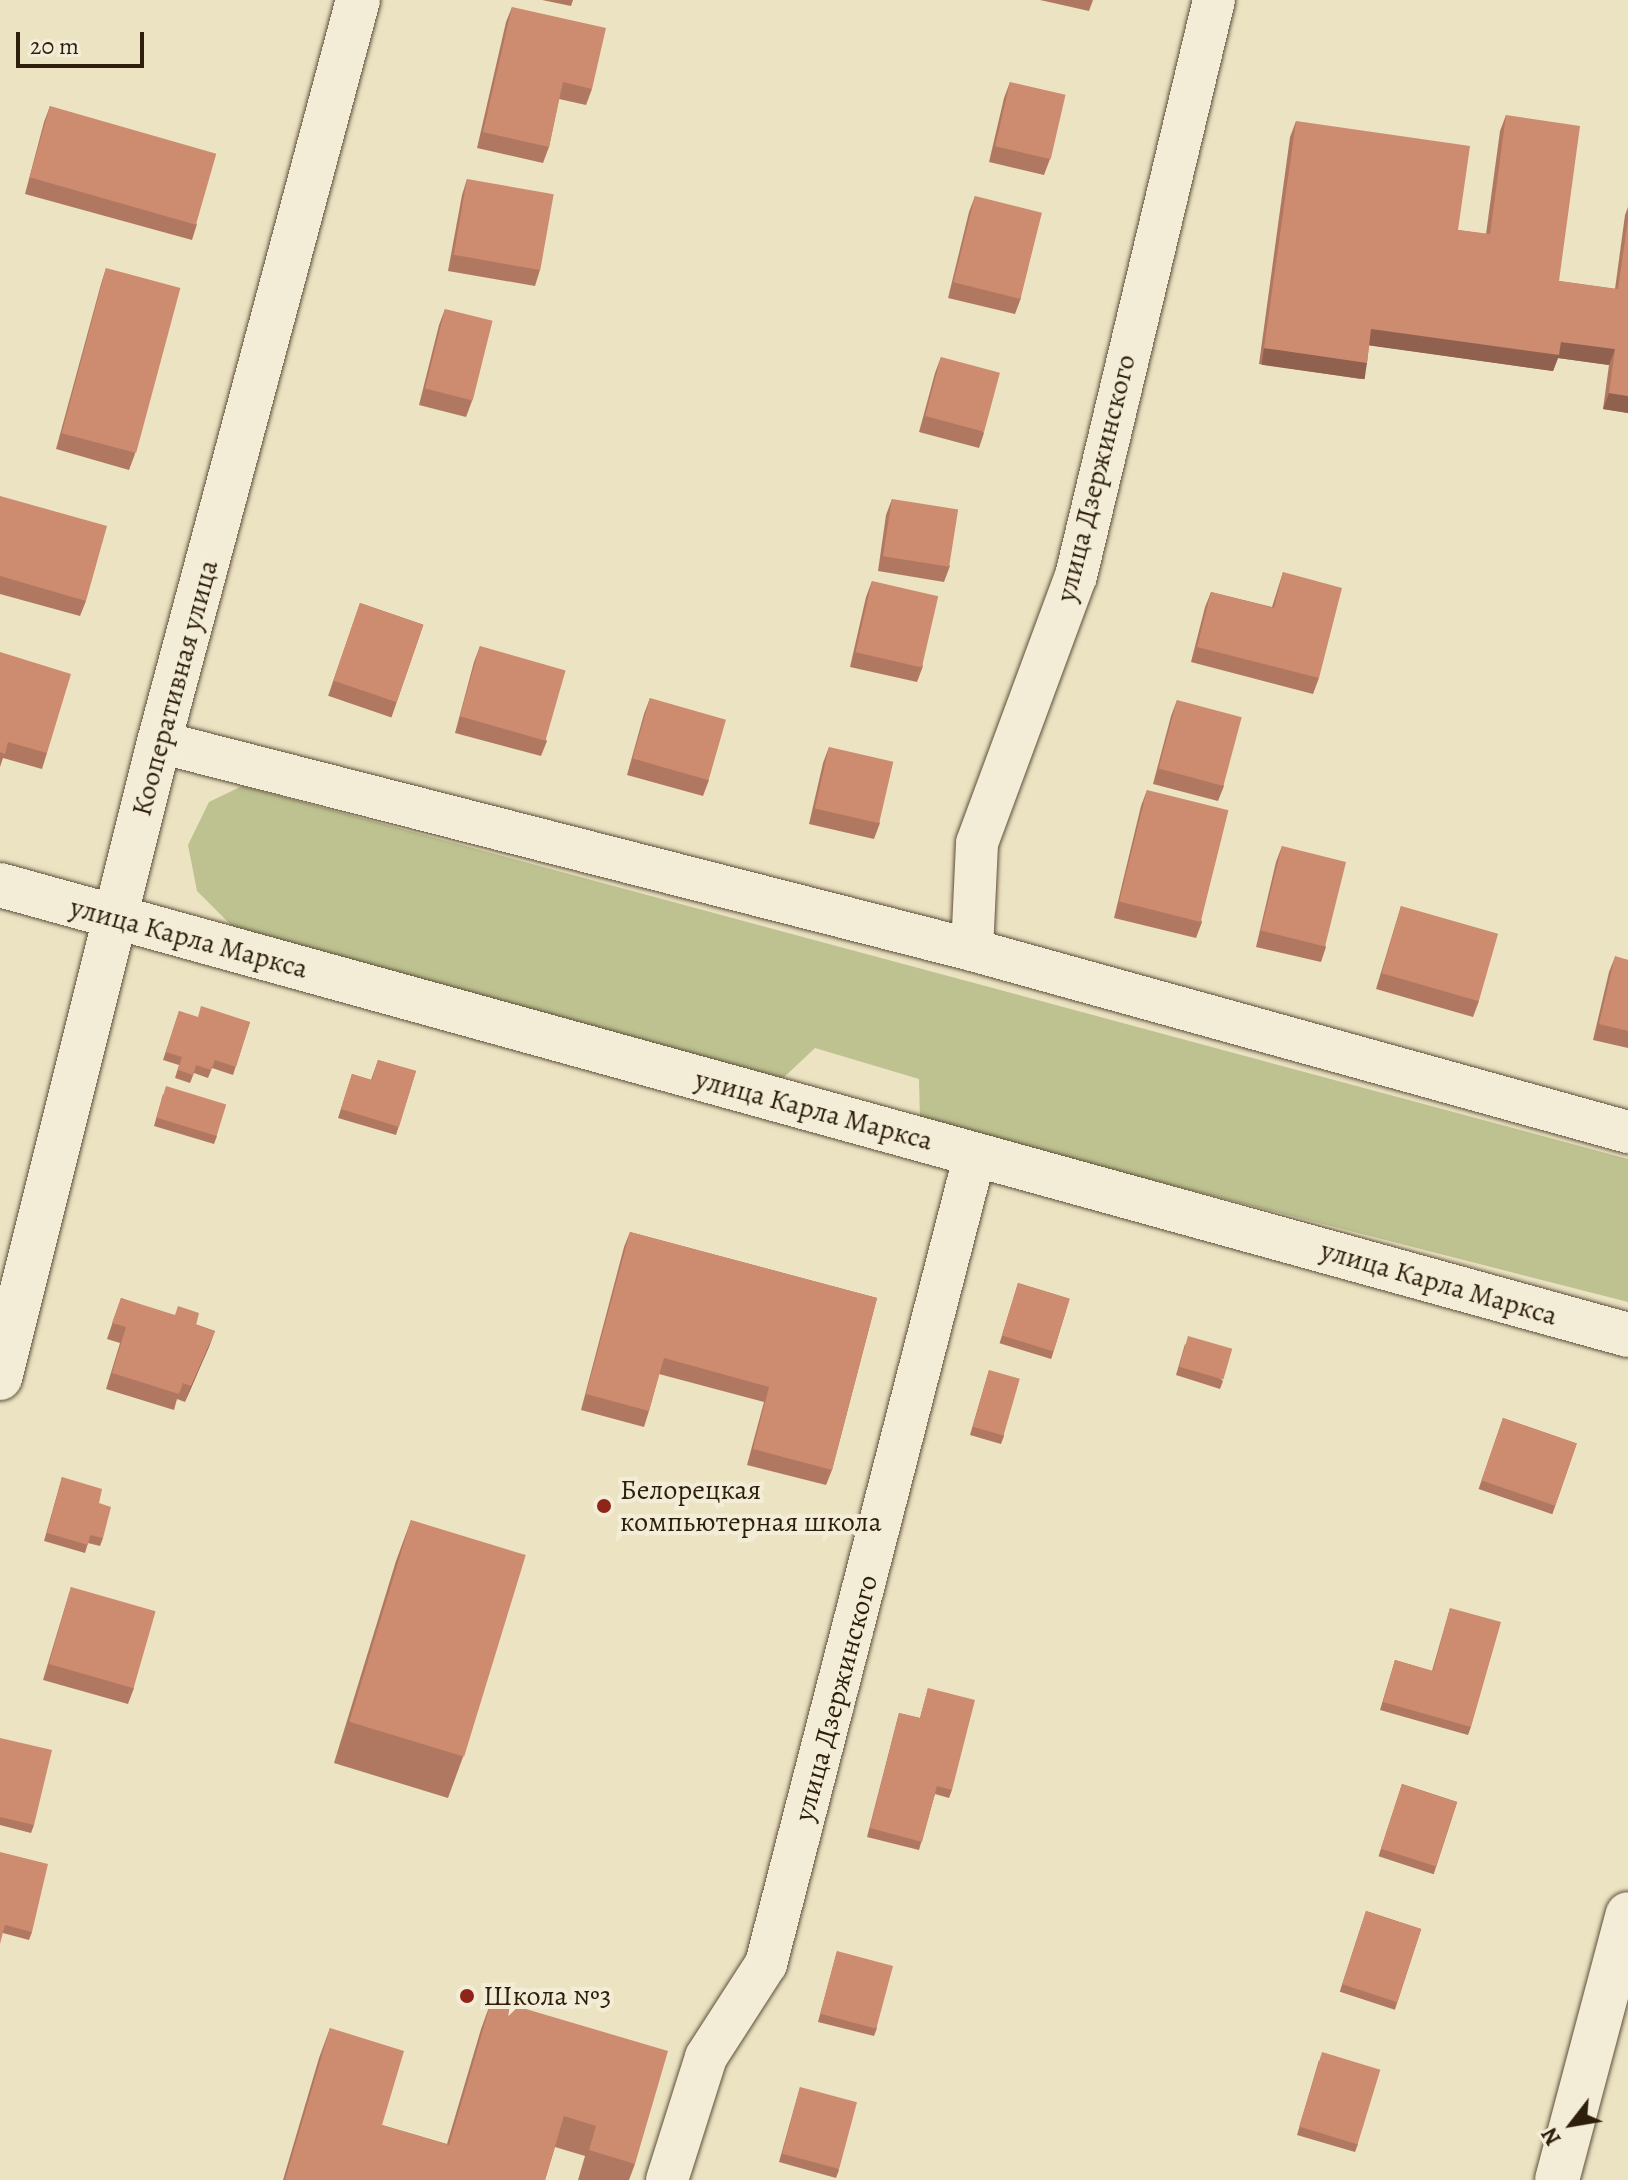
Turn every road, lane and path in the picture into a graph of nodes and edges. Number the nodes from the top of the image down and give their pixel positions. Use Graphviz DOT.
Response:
graph roads {
  1 [pos="358,0"];
  2 [pos="1214,0"];
  3 [pos="159,742"];
  4 [pos="0,885"];
  5 [pos="116,918"];
  6 [pos="972,950"];
  7 [pos="1628,1132"];
  8 [pos="975,1154"];
  9 [pos="1628,1335"];
  10 [pos="0,1378"];
  11 [pos="1628,1914"];
  12 [pos="667,2180"];
  13 [pos="1557,2180"];
  1 -- 3 [label="street, Кооперативная улица"];
  2 -- 6 [label="street, улица Дзержинского"];
  3 -- 5 [label="street, Кооперативная улица"];
  3 -- 6 [label="street"];
  4 -- 5 [label="street, улица Карла Маркса"];
  5 -- 8 [label="street, улица Карла Маркса"];
  5 -- 10 [label="street, Кооперативная улица"];
  6 -- 7 [label="street"];
  8 -- 9 [label="street, улица Карла Маркса"];
  8 -- 12 [label="street, улица Дзержинского"];
  11 -- 13 [label="street"];
}
